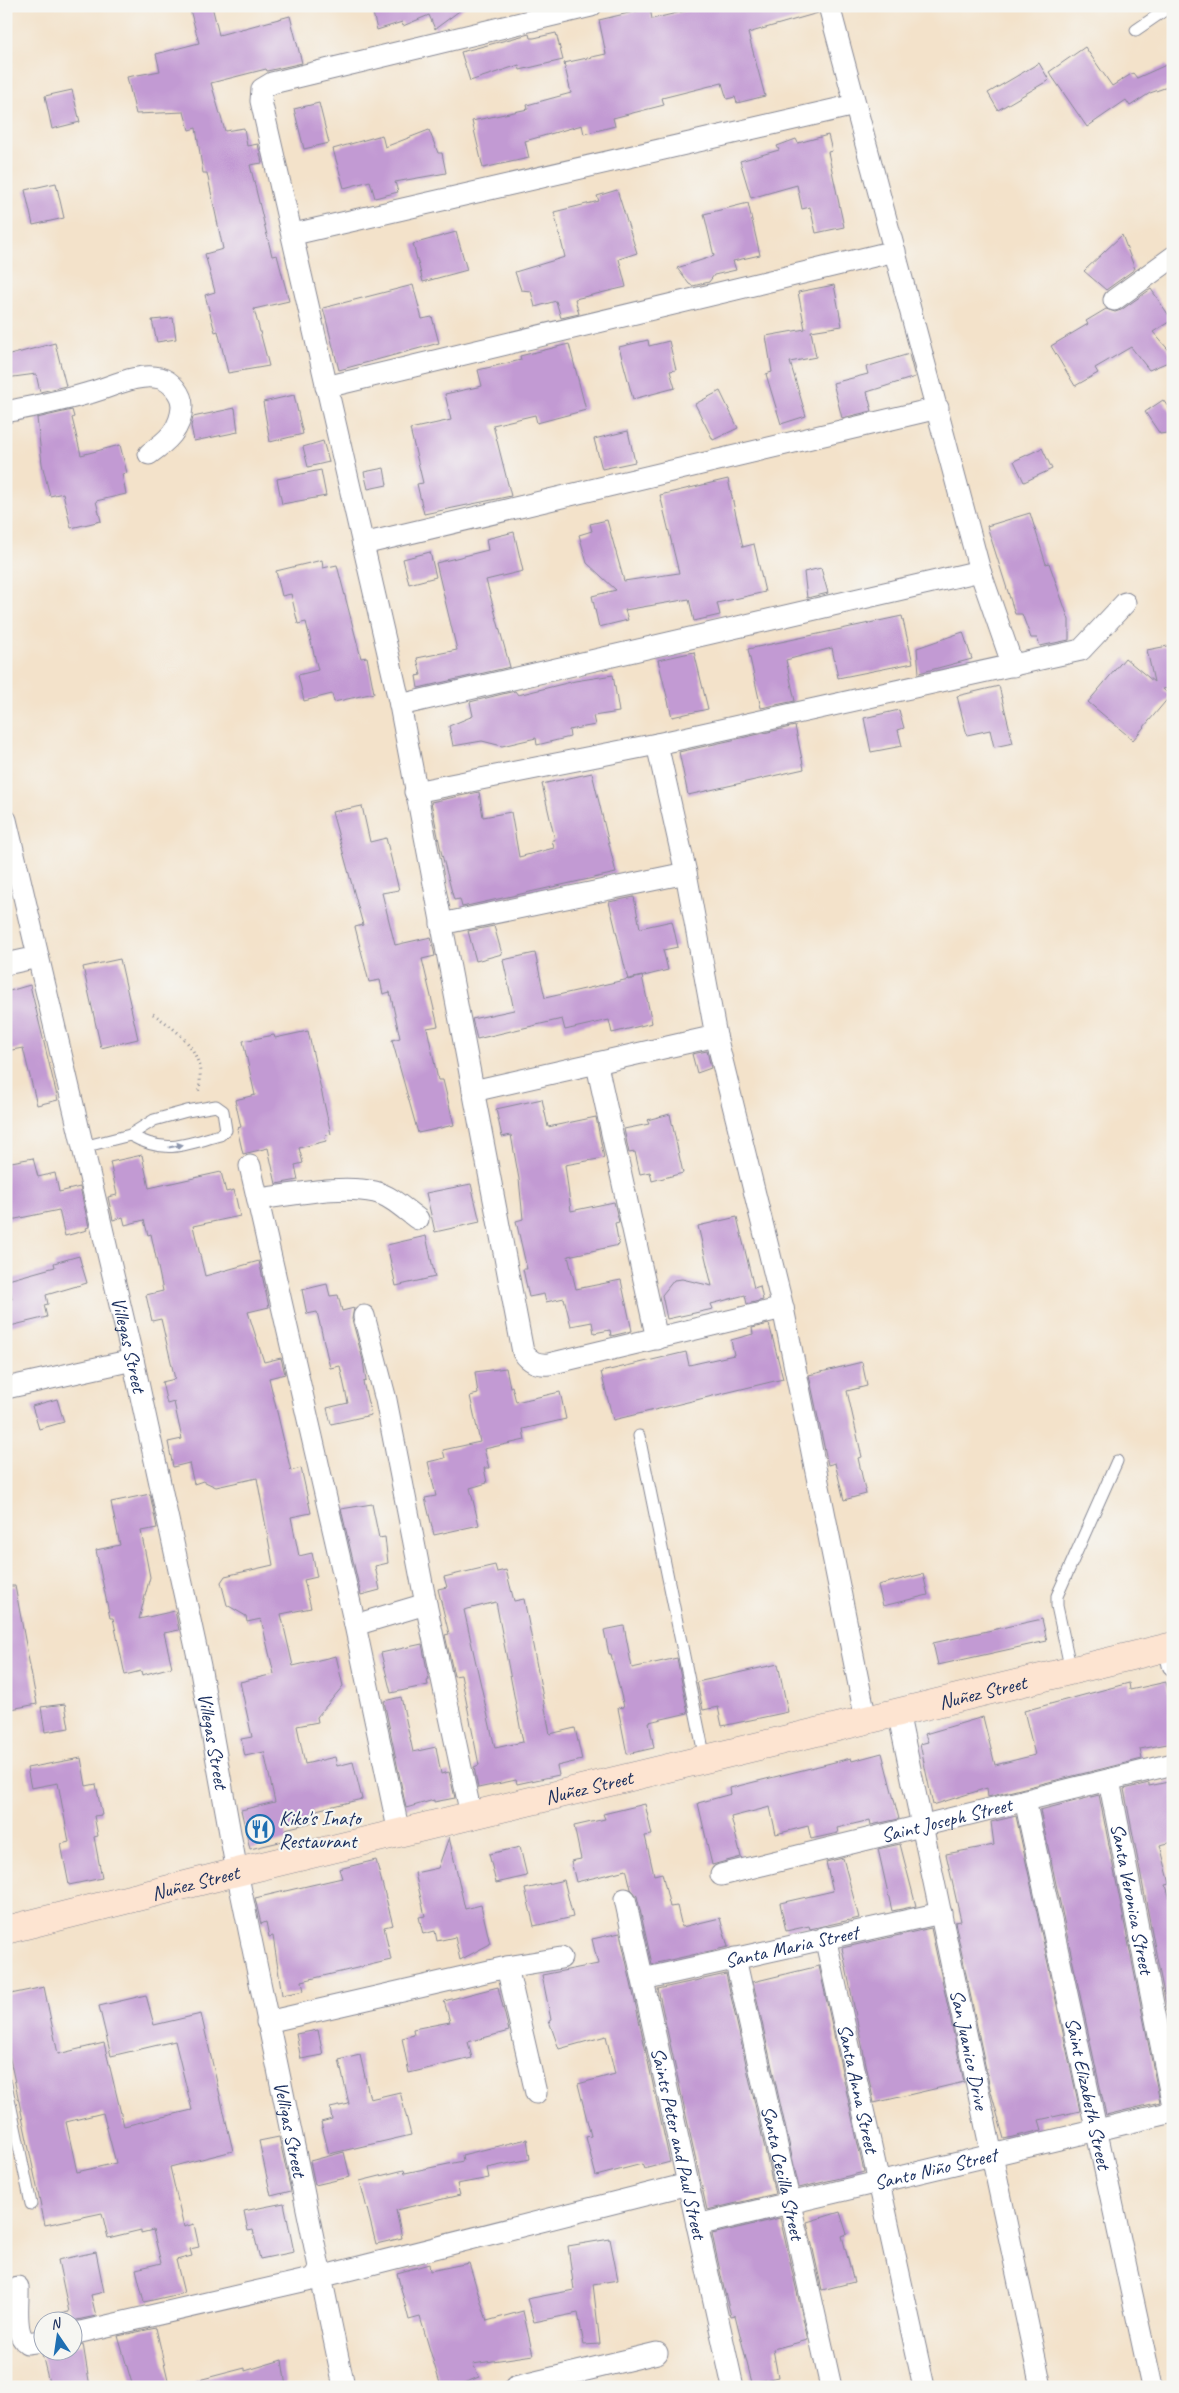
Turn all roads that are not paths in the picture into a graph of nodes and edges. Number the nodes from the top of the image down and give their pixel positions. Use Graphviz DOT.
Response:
graph roads {
  1 [pos="591,6"];
  2 [pos="829,6"];
  3 [pos="1171,6"];
  4 [pos="1136,30"];
  5 [pos="855,105"];
  6 [pos="294,234"];
  7 [pos="896,251"];
  8 [pos="1173,257"];
  9 [pos="1114,300"];
  10 [pos="326,387"];
  11 [pos="938,408"];
  12 [pos="6,412"];
  13 [pos="149,454"];
  14 [pos="363,544"];
  15 [pos="980,571"];
  16 [pos="1125,603"];
  17 [pos="1013,666"];
  18 [pos="400,705"];
  19 [pos="657,744"];
  20 [pos="415,792"];
  21 [pos="6,820"];
  22 [pos="686,873"];
  23 [pos="441,924"];
  24 [pos="38,956"];
  25 [pos="6,964"];
  26 [pos="716,1036"];
  27 [pos="597,1065"];
  28 [pos="473,1091"];
  29 [pos="130,1135"];
  30 [pos="83,1147"];
  31 [pos="250,1166"];
  32 [pos="258,1199"];
  33 [pos="418,1219"];
  34 [pos="783,1308"];
  35 [pos="364,1316"];
  36 [pos="657,1339"];
  37 [pos="133,1360"];
  38 [pos="6,1388"];
  39 [pos="639,1436"];
  40 [pos="1117,1461"];
  41 [pos="426,1604"];
  42 [pos="355,1625"];
  43 [pos="1171,1653"];
  44 [pos="1071,1671"];
  45 [pos="898,1712"];
  46 [pos="866,1720"];
  47 [pos="706,1759"];
  48 [pos="1173,1764"];
  49 [pos="1109,1780"];
  50 [pos="1025,1800"];
  51 [pos="471,1815"];
  52 [pos="922,1825"];
  53 [pos="398,1833"];
  54 [pos="237,1872"];
  55 [pos="721,1875"];
  56 [pos="624,1900"];
  57 [pos="941,1913"];
  58 [pos="6,1930"];
  59 [pos="825,1937"];
  60 [pos="561,1958"];
  61 [pos="735,1958"];
  62 [pos="507,1967"];
  63 [pos="643,1980"];
  64 [pos="267,2022"];
  65 [pos="6,2084"];
  66 [pos="536,2093"];
  67 [pos="1173,2106"];
  68 [pos="1173,2112"];
  69 [pos="1096,2130"];
  70 [pos="992,2155"];
  71 [pos="879,2182"];
  72 [pos="688,2184"];
  73 [pos="790,2203"];
  74 [pos="31,2204"];
  75 [pos="697,2225"];
  76 [pos="320,2277"];
  77 [pos="18,2288"];
  78 [pos="82,2332"];
  79 [pos="32,2342"];
  80 [pos="658,2352"];
  81 [pos="344,2387"];
  82 [pos="515,2387"];
  83 [pos="733,2387"];
  84 [pos="831,2387"];
  85 [pos="924,2387"];
  86 [pos="1041,2387"];
  87 [pos="1152,2387"];
  1 -- 6 [label="street"];
  2 -- 5 [label="street"];
  3 -- 4 [label="lane"];
  5 -- 6 [label="street"];
  5 -- 7 [label="street"];
  6 -- 10 [label="street"];
  7 -- 10 [label="street"];
  7 -- 11 [label="street"];
  8 -- 9 [label="street"];
  10 -- 14 [label="street"];
  11 -- 14 [label="street"];
  11 -- 15 [label="street"];
  12 -- 13 [label="street"];
  14 -- 18 [label="street"];
  15 -- 17 [label="street"];
  15 -- 18 [label="street"];
  16 -- 17 [label="street"];
  17 -- 19 [label="street"];
  18 -- 20 [label="street"];
  19 -- 20 [label="street"];
  19 -- 22 [label="street"];
  20 -- 23 [label="street"];
  21 -- 24 [label="street, Villegas Street"];
  22 -- 23 [label="street"];
  22 -- 26 [label="street"];
  23 -- 28 [label="street"];
  24 -- 25 [label="street"];
  24 -- 30 [label="street, Villegas Street"];
  26 -- 27 [label="street"];
  26 -- 34 [label="street"];
  27 -- 28 [label="street"];
  27 -- 36 [label="street"];
  28 -- 36 [label="street"];
  29 -- 29 [label="lane, one-way"];
  29 -- 30 [label="lane"];
  30 -- 37 [label="street, Villegas Street"];
  31 -- 32 [label="street"];
  32 -- 33 [label="street"];
  32 -- 42 [label="street"];
  34 -- 36 [label="street"];
  34 -- 46 [label="street"];
  35 -- 41 [label="street"];
  37 -- 38 [label="street"];
  37 -- 54 [label="street, Villegas Street"];
  39 -- 47 [label="lane"];
  40 -- 44 [label="lane"];
  41 -- 42 [label="street"];
  41 -- 51 [label="street"];
  42 -- 53 [label="street"];
  43 -- 44 [label="street, Nuñez Street"];
  44 -- 45 [label="street, Nuñez Street"];
  45 -- 46 [label="street, Nuñez Street"];
  45 -- 52 [label="street, San Juanico Drive"];
  46 -- 47 [label="street, Nuñez Street"];
  47 -- 51 [label="street, Nuñez Street"];
  48 -- 49 [label="street, Saint Joseph Street"];
  49 -- 50 [label="street, Saint Joseph Street"];
  49 -- 67 [label="street, Santa Veronica Street"];
  50 -- 52 [label="street, Saint Joseph Street"];
  50 -- 69 [label="street, Saint Elizabeth Street"];
  51 -- 53 [label="street, Nuñez Street"];
  52 -- 55 [label="street, Saint Joseph Street"];
  52 -- 57 [label="street, San Juanico Drive"];
  53 -- 54 [label="street, Nuñez Street"];
  54 -- 58 [label="street, Nuñez Street"];
  54 -- 64 [label="street, Velligas Street"];
  56 -- 63 [label="street, Saints Peter and Paul Street"];
  57 -- 59 [label="street, Santa Maria Street"];
  57 -- 70 [label="street, San Juanico Drive"];
  59 -- 61 [label="street, Santa Maria Street"];
  59 -- 71 [label="street, Santa Anna Street"];
  60 -- 62 [label="street"];
  61 -- 63 [label="street, Santa Maria Street"];
  61 -- 73 [label="street, Santa Cecilla Street"];
  62 -- 64 [label="street"];
  62 -- 66 [label="street"];
  63 -- 72 [label="street, Saints Peter and Paul Street"];
  64 -- 76 [label="street, Velligas Street"];
  65 -- 74 [label="lane"];
  68 -- 69 [label="street, Santo Niño Street"];
  69 -- 70 [label="street, Santo Niño Street"];
  69 -- 87 [label="street, Saint Elizabeth Street"];
  70 -- 71 [label="street, Santo Niño Street"];
  70 -- 86 [label="street, San Juanico Drive"];
  71 -- 73 [label="street, Santo Niño Street"];
  71 -- 85 [label="street, Santa Anna Street"];
  72 -- 75 [label="street, Saints Peter and Paul Street"];
  72 -- 76 [label="street"];
  73 -- 75 [label="street, Santo Niño Street"];
  73 -- 84 [label="street, Santa Cecilla Street"];
  75 -- 83 [label="street, Saints Peter and Paul Street"];
  76 -- 78 [label="street"];
  76 -- 81 [label="street, Velligas Street"];
  77 -- 79 [label="street"];
  80 -- 82 [label="street"];
}
